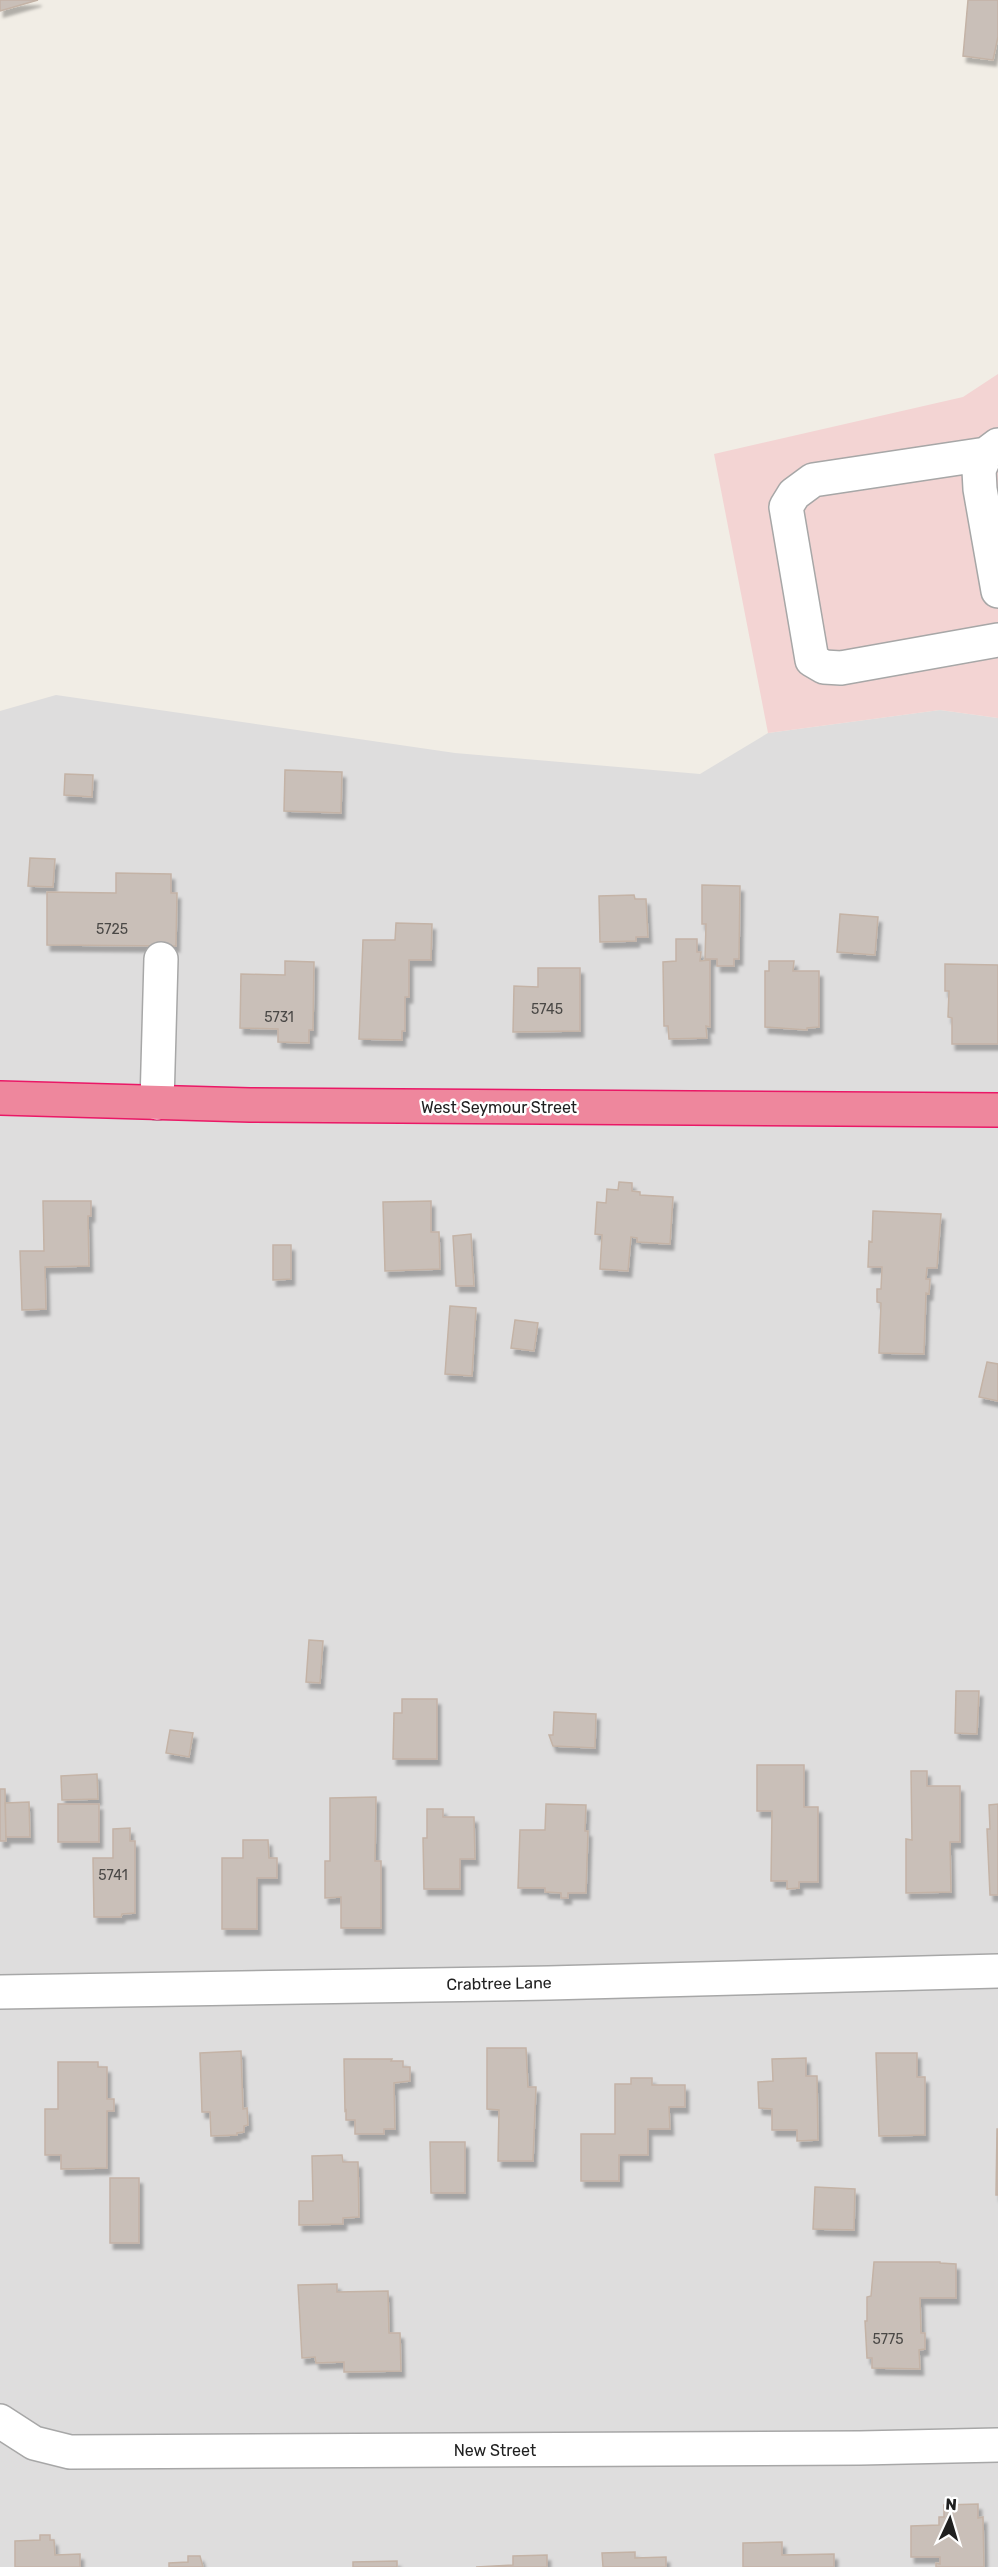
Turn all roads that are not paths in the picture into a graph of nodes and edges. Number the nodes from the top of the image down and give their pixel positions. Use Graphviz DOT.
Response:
graph roads {
  1 [pos="992,449"];
  2 [pos="998,591"];
  3 [pos="998,640"];
  4 [pos="161,959"];
  5 [pos="0,1098"];
  6 [pos="157,1103"];
  7 [pos="998,1110"];
  8 [pos="998,1971"];
  9 [pos="0,1992"];
  10 [pos="0,2421"];
  11 [pos="998,2445"];
  1 -- 2 [label="street"];
  1 -- 3 [label="street"];
  4 -- 6 [label="street"];
  5 -- 6 [label="highway, West Seymour Street"];
  6 -- 7 [label="highway, West Seymour Street"];
  8 -- 9 [label="street, Crabtree Lane"];
  10 -- 11 [label="street, New Street"];
}
